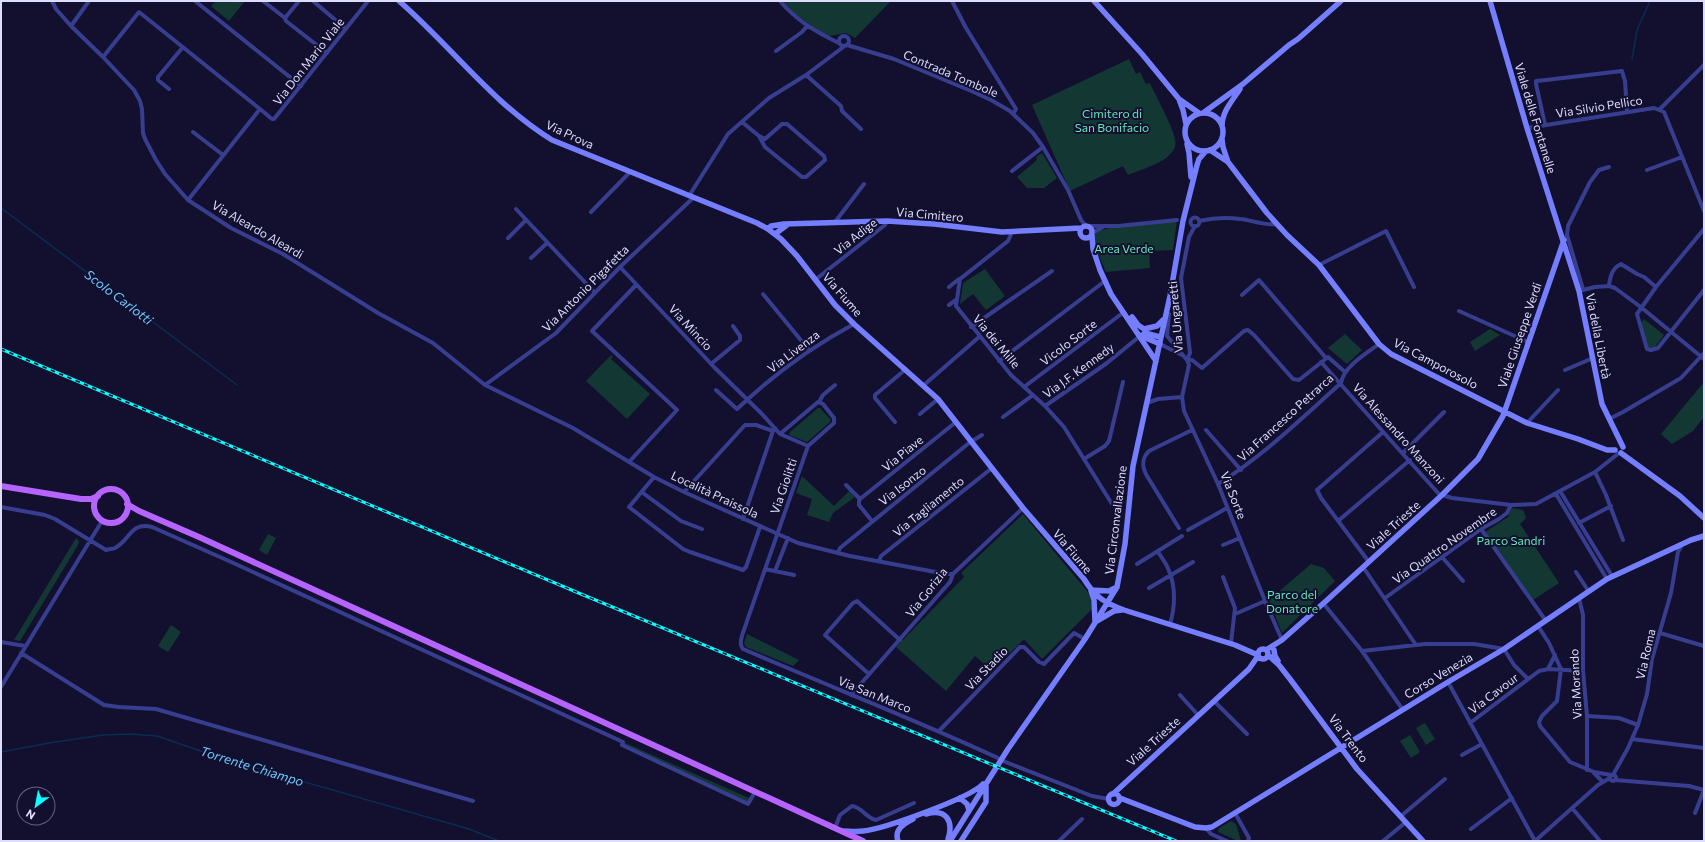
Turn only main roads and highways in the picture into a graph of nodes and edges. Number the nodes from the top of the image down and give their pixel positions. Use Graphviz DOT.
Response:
graph roads {
  1 [pos="1,486"];
  2 [pos="98,496"];
  3 [pos="78,499"];
  4 [pos="127,504"];
  5 [pos="95,511"];
  6 [pos="125,515"];
  7 [pos="151,516"];
  8 [pos="862,841"];
  1 -- 3 [label="main road"];
  2 -- 3 [label="main road"];
  2 -- 4 [label="main road"];
  2 -- 5 [label="main road"];
  3 -- 5 [label="main road"];
  4 -- 6 [label="main road"];
  4 -- 7 [label="main road"];
  5 -- 6 [label="main road"];
  6 -- 7 [label="main road"];
  7 -- 8 [label="main road"];
}
